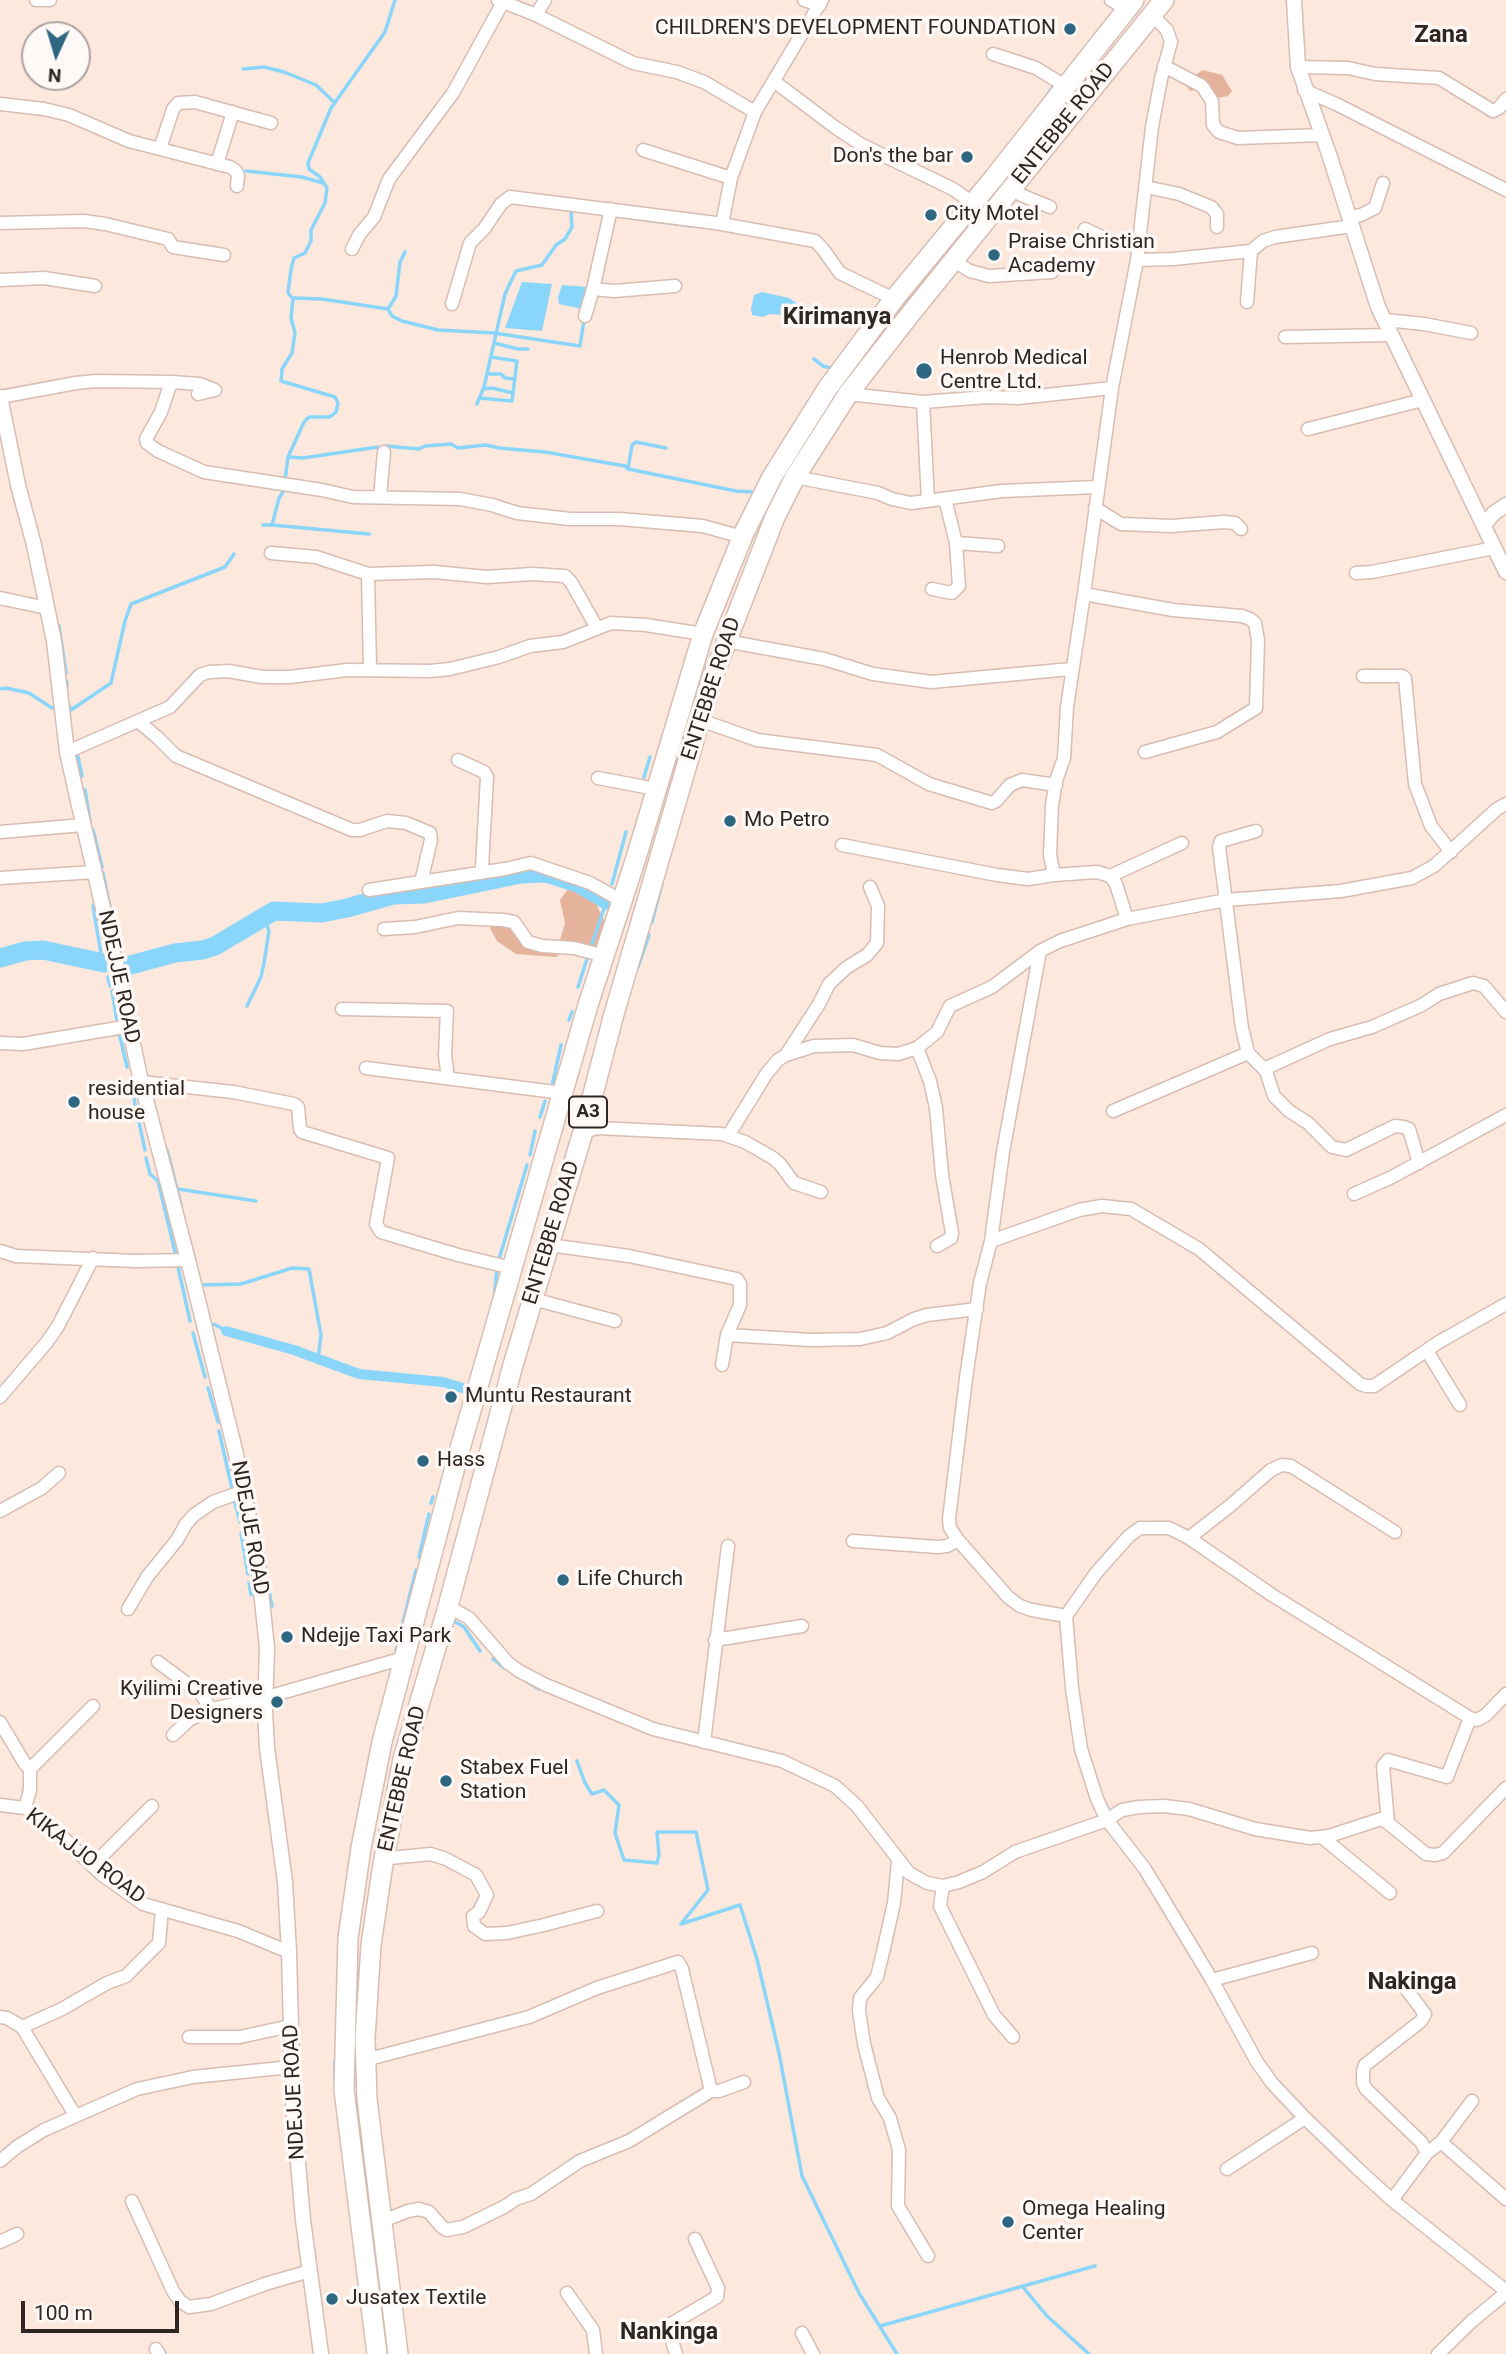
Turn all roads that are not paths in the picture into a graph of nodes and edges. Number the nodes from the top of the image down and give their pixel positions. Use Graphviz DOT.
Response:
graph roads {
  1 [pos="36,0"];
  2 [pos="50,0"];
  3 [pos="545,0"];
  4 [pos="804,0"];
  5 [pos="1294,0"];
  6 [pos="500,1"];
  7 [pos="821,3"];
  8 [pos="1124,3"];
  9 [pos="1158,8"];
  10 [pos="536,15"];
  11 [pos="993,54"];
  12 [pos="1164,66"];
  13 [pos="1298,67"];
  14 [pos="775,82"];
  15 [pos="1065,86"];
  16 [pos="1304,90"];
  17 [pos="1506,99"];
  18 [pos="0,104"];
  19 [pos="233,111"];
  20 [pos="755,112"];
  21 [pos="271,123"];
  22 [pos="1322,135"];
  23 [pos="160,149"];
  24 [pos="643,150"];
  25 [pos="216,164"];
  26 [pos="731,178"];
  27 [pos="1383,183"];
  28 [pos="237,186"];
  29 [pos="1146,187"];
  30 [pos="1013,188"];
  31 [pos="1506,190"];
  32 [pos="973,203"];
  33 [pos="1050,207"];
  34 [pos="611,209"];
  35 [pos="1351,222"];
  36 [pos="0,223"];
  37 [pos="722,223"];
  38 [pos="1217,227"];
  39 [pos="1085,229"];
  40 [pos="1138,245"];
  41 [pos="352,249"];
  42 [pos="1251,251"];
  43 [pos="224,256"];
  44 [pos="1137,260"];
  45 [pos="954,261"];
  46 [pos="1052,272"];
  47 [pos="0,280"];
  48 [pos="95,286"];
  49 [pos="675,286"];
  50 [pos="593,289"];
  51 [pos="894,299"];
  52 [pos="1247,302"];
  53 [pos="452,304"];
  54 [pos="585,316"];
  55 [pos="1385,320"];
  56 [pos="1471,333"];
  57 [pos="1392,335"];
  58 [pos="1285,337"];
  59 [pos="171,382"];
  60 [pos="1112,388"];
  61 [pos="198,394"];
  62 [pos="848,394"];
  63 [pos="0,397"];
  64 [pos="1423,400"];
  65 [pos="923,402"];
  66 [pos="1308,429"];
  67 [pos="384,452"];
  68 [pos="795,477"];
  69 [pos="1097,487"];
  70 [pos="380,497"];
  71 [pos="945,499"];
  72 [pos="928,501"];
  73 [pos="1506,505"];
  74 [pos="1095,508"];
  75 [pos="1483,525"];
  76 [pos="1241,529"];
  77 [pos="742,537"];
  78 [pos="956,544"];
  79 [pos="998,546"];
  80 [pos="1494,548"];
  81 [pos="271,553"];
  82 [pos="1506,572"];
  83 [pos="1356,573"];
  84 [pos="368,574"];
  85 [pos="932,589"];
  86 [pos="1084,594"];
  87 [pos="0,598"];
  88 [pos="47,608"];
  89 [pos="597,628"];
  90 [pos="703,634"];
  91 [pos="726,641"];
  92 [pos="370,669"];
  93 [pos="1071,669"];
  94 [pos="1363,676"];
  95 [pos="700,720"];
  96 [pos="138,721"];
  97 [pos="67,752"];
  98 [pos="1145,752"];
  99 [pos="458,760"];
  100 [pos="598,778"];
  101 [pos="1056,785"];
  102 [pos="656,789"];
  103 [pos="1506,804"];
  104 [pos="83,825"];
  105 [pos="1256,831"];
  106 [pos="0,832"];
  107 [pos="1182,843"];
  108 [pos="842,845"];
  109 [pos="1451,852"];
  110 [pos="95,872"];
  111 [pos="487,872"];
  112 [pos="1054,875"];
  113 [pos="1110,876"];
  114 [pos="0,878"];
  115 [pos="421,882"];
  116 [pos="870,887"];
  117 [pos="369,890"];
  118 [pos="1226,900"];
  119 [pos="622,901"];
  120 [pos="1127,919"];
  121 [pos="384,929"];
  122 [pos="1040,951"];
  123 [pos="604,956"];
  124 [pos="342,1009"];
  125 [pos="1506,1012"];
  126 [pos="130,1026"];
  127 [pos="0,1043"];
  128 [pos="917,1048"];
  129 [pos="575,1053"];
  130 [pos="1248,1053"];
  131 [pos="786,1055"];
  132 [pos="601,1063"];
  133 [pos="366,1068"];
  134 [pos="1264,1069"];
  135 [pos="447,1078"];
  136 [pos="141,1082"];
  137 [pos="563,1093"];
  138 [pos="1113,1111"];
  139 [pos="1506,1115"];
  140 [pos="583,1132"];
  141 [pos="728,1136"];
  142 [pos="1419,1163"];
  143 [pos="821,1192"];
  144 [pos="1354,1194"];
  145 [pos="991,1241"];
  146 [pos="549,1245"];
  147 [pos="937,1246"];
  148 [pos="0,1251"];
  149 [pos="93,1258"];
  150 [pos="188,1260"];
  151 [pos="512,1268"];
  152 [pos="533,1299"];
  153 [pos="1506,1304"];
  154 [pos="976,1310"];
  155 [pos="615,1321"];
  156 [pos="727,1335"];
  157 [pos="1427,1351"];
  158 [pos="722,1365"];
  159 [pos="0,1397"];
  160 [pos="1460,1405"];
  161 [pos="59,1473"];
  162 [pos="244,1491"];
  163 [pos="0,1511"];
  164 [pos="1395,1532"];
  165 [pos="1189,1538"];
  166 [pos="958,1540"];
  167 [pos="853,1541"];
  168 [pos="727,1546"];
  169 [pos="128,1609"];
  170 [pos="447,1610"];
  171 [pos="1066,1616"];
  172 [pos="802,1626"];
  173 [pos="715,1640"];
  174 [pos="404,1658"];
  175 [pos="158,1662"];
  176 [pos="1506,1694"];
  177 [pos="267,1697"];
  178 [pos="93,1706"];
  179 [pos="211,1709"];
  180 [pos="1470,1718"];
  181 [pos="0,1722"];
  182 [pos="173,1735"];
  183 [pos="704,1742"];
  184 [pos="30,1769"];
  185 [pos="1506,1788"];
  186 [pos="0,1805"];
  187 [pos="152,1806"];
  188 [pos="25,1808"];
  189 [pos="1107,1820"];
  190 [pos="1388,1823"];
  191 [pos="1322,1838"];
  192 [pos="898,1861"];
  193 [pos="383,1864"];
  194 [pos="92,1866"];
  195 [pos="943,1886"];
  196 [pos="1390,1894"];
  197 [pos="162,1909"];
  198 [pos="597,1910"];
  199 [pos="289,1952"];
  200 [pos="1312,1953"];
  201 [pos="1212,1980"];
  202 [pos="1407,1990"];
  203 [pos="0,2017"];
  204 [pos="290,2026"];
  205 [pos="22,2027"];
  206 [pos="189,2037"];
  207 [pos="1013,2037"];
  208 [pos="365,2060"];
  209 [pos="291,2067"];
  210 [pos="744,2082"];
  211 [pos="711,2091"];
  212 [pos="1472,2101"];
  213 [pos="75,2115"];
  214 [pos="1305,2118"];
  215 [pos="1440,2142"];
  216 [pos="1427,2153"];
  217 [pos="0,2161"];
  218 [pos="1227,2168"];
  219 [pos="1506,2199"];
  220 [pos="1392,2200"];
  221 [pos="132,2201"];
  222 [pos="380,2222"];
  223 [pos="17,2235"];
  224 [pos="695,2239"];
  225 [pos="0,2242"];
  226 [pos="928,2256"];
  227 [pos="310,2271"];
  228 [pos="1506,2292"];
  229 [pos="567,2293"];
  230 [pos="802,2333"];
  231 [pos="321,2354"];
  232 [pos="377,2354"];
  233 [pos="398,2354"];
  234 [pos="596,2354"];
  235 [pos="676,2354"];
  236 [pos="813,2354"];
  237 [pos="1438,2354"];
  1 -- 2 [label="street"];
  3 -- 10 [label="street"];
  4 -- 7 [label="street"];
  5 -- 13 [label="street"];
  6 -- 10 [label="street"];
  6 -- 41 [label="street"];
  7 -- 14 [label="street"];
  8 -- 15 [label="main road, ENTEBBE ROAD / A3"];
  9 -- 12 [label="street"];
  9 -- 30 [label="main road, ENTEBBE ROAD / A3"];
  10 -- 20 [label="street"];
  11 -- 15 [label="street"];
  12 -- 22 [label="street"];
  12 -- 29 [label="street"];
  13 -- 16 [label="street"];
  13 -- 17 [label="street"];
  14 -- 20 [label="street"];
  14 -- 32 [label="street"];
  15 -- 32 [label="main road, ENTEBBE ROAD / A3"];
  16 -- 22 [label="street"];
  16 -- 31 [label="street"];
  18 -- 23 [label="street"];
  19 -- 21 [label="street"];
  19 -- 23 [label="street"];
  19 -- 25 [label="street"];
  20 -- 26 [label="street"];
  22 -- 35 [label="street"];
  23 -- 25 [label="street"];
  24 -- 26 [label="street"];
  25 -- 28 [label="street"];
  26 -- 37 [label="street"];
  27 -- 35 [label="street"];
  29 -- 38 [label="street"];
  29 -- 40 [label="street"];
  30 -- 33 [label="street"];
  30 -- 45 [label="main road, ENTEBBE ROAD / A3"];
  32 -- 51 [label="main road, ENTEBBE ROAD / A3"];
  34 -- 37 [label="street"];
  34 -- 50 [label="street"];
  34 -- 53 [label="street"];
  35 -- 42 [label="street"];
  35 -- 55 [label="street"];
  36 -- 43 [label="street"];
  37 -- 51 [label="street"];
  39 -- 40 [label="street"];
  40 -- 44 [label="street"];
  42 -- 44 [label="street"];
  42 -- 52 [label="street"];
  44 -- 60 [label="street"];
  45 -- 46 [label="street"];
  45 -- 62 [label="main road, ENTEBBE ROAD / A3"];
  47 -- 48 [label="street"];
  49 -- 50 [label="street"];
  50 -- 54 [label="street"];
  51 -- 77 [label="main road, ENTEBBE ROAD / A3"];
  55 -- 56 [label="street"];
  55 -- 57 [label="street"];
  57 -- 58 [label="street"];
  57 -- 64 [label="street"];
  59 -- 61 [label="street"];
  59 -- 63 [label="street"];
  59 -- 70 [label="street"];
  60 -- 65 [label="street"];
  60 -- 69 [label="street"];
  62 -- 65 [label="street"];
  62 -- 68 [label="main road, ENTEBBE ROAD / A3"];
  63 -- 88 [label="street"];
  64 -- 66 [label="street"];
  64 -- 75 [label="street"];
  65 -- 72 [label="street"];
  67 -- 70 [label="street"];
  68 -- 72 [label="street"];
  68 -- 91 [label="main road, ENTEBBE ROAD / A3"];
  69 -- 71 [label="street"];
  69 -- 74 [label="street"];
  70 -- 77 [label="street"];
  71 -- 72 [label="street"];
  71 -- 78 [label="street"];
  73 -- 75 [label="street"];
  74 -- 76 [label="street"];
  74 -- 86 [label="street"];
  75 -- 80 [label="street"];
  77 -- 90 [label="main road, ENTEBBE ROAD / A3"];
  78 -- 79 [label="street"];
  78 -- 85 [label="street"];
  80 -- 82 [label="street"];
  80 -- 83 [label="street"];
  81 -- 84 [label="street"];
  84 -- 89 [label="street"];
  84 -- 92 [label="street"];
  86 -- 93 [label="street"];
  86 -- 98 [label="street"];
  87 -- 88 [label="street"];
  88 -- 97 [label="street, NDEJJE ROAD"];
  89 -- 90 [label="street"];
  89 -- 92 [label="street"];
  90 -- 102 [label="main road, ENTEBBE ROAD / A3"];
  91 -- 93 [label="street"];
  91 -- 95 [label="main road, ENTEBBE ROAD / A3"];
  92 -- 96 [label="street"];
  93 -- 101 [label="street"];
  94 -- 109 [label="street"];
  95 -- 101 [label="street"];
  95 -- 132 [label="main road, ENTEBBE ROAD / A3"];
  96 -- 97 [label="street"];
  96 -- 115 [label="street"];
  97 -- 104 [label="street, NDEJJE ROAD"];
  99 -- 111 [label="street"];
  100 -- 102 [label="street"];
  101 -- 112 [label="street"];
  102 -- 119 [label="main road, ENTEBBE ROAD / A3"];
  103 -- 109 [label="street"];
  104 -- 106 [label="street"];
  104 -- 110 [label="street, NDEJJE ROAD"];
  105 -- 118 [label="street"];
  107 -- 113 [label="street"];
  108 -- 112 [label="street"];
  109 -- 118 [label="street"];
  110 -- 114 [label="street"];
  110 -- 126 [label="street, NDEJJE ROAD"];
  111 -- 115 [label="street"];
  111 -- 119 [label="street"];
  112 -- 113 [label="street"];
  113 -- 120 [label="street"];
  115 -- 117 [label="street"];
  116 -- 131 [label="street"];
  118 -- 120 [label="street"];
  118 -- 130 [label="street"];
  119 -- 123 [label="main road, ENTEBBE ROAD / A3"];
  120 -- 122 [label="street"];
  121 -- 123 [label="street"];
  122 -- 128 [label="street"];
  122 -- 145 [label="street"];
  123 -- 129 [label="main road, ENTEBBE ROAD / A3"];
  124 -- 135 [label="street"];
  125 -- 134 [label="street"];
  126 -- 127 [label="street"];
  126 -- 136 [label="street, NDEJJE ROAD"];
  128 -- 131 [label="street"];
  128 -- 147 [label="street"];
  129 -- 132 [label="main road"];
  129 -- 137 [label="main road, ENTEBBE ROAD / A3"];
  130 -- 134 [label="street"];
  130 -- 138 [label="street"];
  131 -- 141 [label="street"];
  132 -- 140 [label="main road, ENTEBBE ROAD / A3"];
  133 -- 135 [label="street"];
  134 -- 142 [label="street"];
  135 -- 137 [label="street"];
  136 -- 150 [label="street, NDEJJE ROAD"];
  136 -- 151 [label="street"];
  137 -- 151 [label="main road, ENTEBBE ROAD / A3"];
  139 -- 142 [label="street"];
  140 -- 141 [label="street"];
  140 -- 146 [label="main road, ENTEBBE ROAD / A3"];
  141 -- 143 [label="street"];
  142 -- 144 [label="street"];
  145 -- 154 [label="street"];
  145 -- 157 [label="street"];
  146 -- 152 [label="main road, ENTEBBE ROAD / A3"];
  146 -- 156 [label="street"];
  148 -- 149 [label="street"];
  149 -- 150 [label="street"];
  149 -- 159 [label="street"];
  150 -- 162 [label="street, NDEJJE ROAD"];
  151 -- 174 [label="main road, ENTEBBE ROAD / A3"];
  152 -- 155 [label="street"];
  152 -- 170 [label="main road, ENTEBBE ROAD / A3"];
  153 -- 157 [label="street"];
  154 -- 156 [label="street"];
  154 -- 166 [label="street"];
  156 -- 158 [label="street"];
  157 -- 160 [label="street"];
  161 -- 163 [label="street"];
  162 -- 169 [label="street"];
  162 -- 177 [label="street, NDEJJE ROAD"];
  164 -- 165 [label="street"];
  165 -- 171 [label="street"];
  165 -- 180 [label="street"];
  166 -- 167 [label="street"];
  166 -- 171 [label="street"];
  168 -- 173 [label="street"];
  170 -- 183 [label="street"];
  170 -- 193 [label="main road, ENTEBBE ROAD / A3"];
  171 -- 189 [label="street"];
  172 -- 173 [label="street"];
  173 -- 183 [label="street"];
  174 -- 177 [label="street"];
  174 -- 232 [label="main road, ENTEBBE ROAD / A3"];
  175 -- 179 [label="street"];
  176 -- 180 [label="street"];
  177 -- 179 [label="street"];
  177 -- 199 [label="street, NDEJJE ROAD"];
  178 -- 184 [label="street"];
  179 -- 182 [label="street"];
  180 -- 190 [label="street"];
  181 -- 184 [label="street"];
  183 -- 192 [label="street"];
  184 -- 188 [label="street"];
  185 -- 190 [label="street"];
  186 -- 188 [label="street, KIKAJJO ROAD"];
  187 -- 194 [label="street"];
  188 -- 194 [label="street, KIKAJJO ROAD"];
  189 -- 191 [label="street"];
  189 -- 195 [label="street"];
  189 -- 201 [label="street"];
  190 -- 191 [label="street"];
  191 -- 196 [label="street"];
  192 -- 195 [label="street"];
  192 -- 226 [label="street"];
  193 -- 198 [label="street"];
  193 -- 208 [label="main road, ENTEBBE ROAD / A3"];
  194 -- 197 [label="street, KIKAJJO ROAD"];
  195 -- 207 [label="street"];
  197 -- 199 [label="street, KIKAJJO ROAD"];
  197 -- 205 [label="street"];
  199 -- 204 [label="street, NDEJJE ROAD"];
  200 -- 201 [label="street"];
  201 -- 214 [label="street"];
  202 -- 216 [label="street"];
  203 -- 205 [label="street"];
  204 -- 206 [label="street"];
  204 -- 209 [label="street, NDEJJE ROAD"];
  205 -- 213 [label="street"];
  208 -- 211 [label="street"];
  208 -- 222 [label="main road, ENTEBBE ROAD / A3"];
  209 -- 213 [label="street"];
  209 -- 227 [label="street, NDEJJE ROAD"];
  210 -- 211 [label="street"];
  211 -- 222 [label="street"];
  212 -- 215 [label="street"];
  213 -- 217 [label="street"];
  214 -- 218 [label="street"];
  214 -- 220 [label="street"];
  215 -- 216 [label="street"];
  215 -- 219 [label="street"];
  216 -- 220 [label="street"];
  220 -- 228 [label="street"];
  221 -- 227 [label="street"];
  222 -- 233 [label="main road, ENTEBBE ROAD / A3"];
  223 -- 225 [label="street"];
  224 -- 235 [label="street"];
  227 -- 231 [label="street, NDEJJE ROAD"];
  228 -- 237 [label="street"];
  229 -- 234 [label="street"];
  230 -- 236 [label="street"];
}
